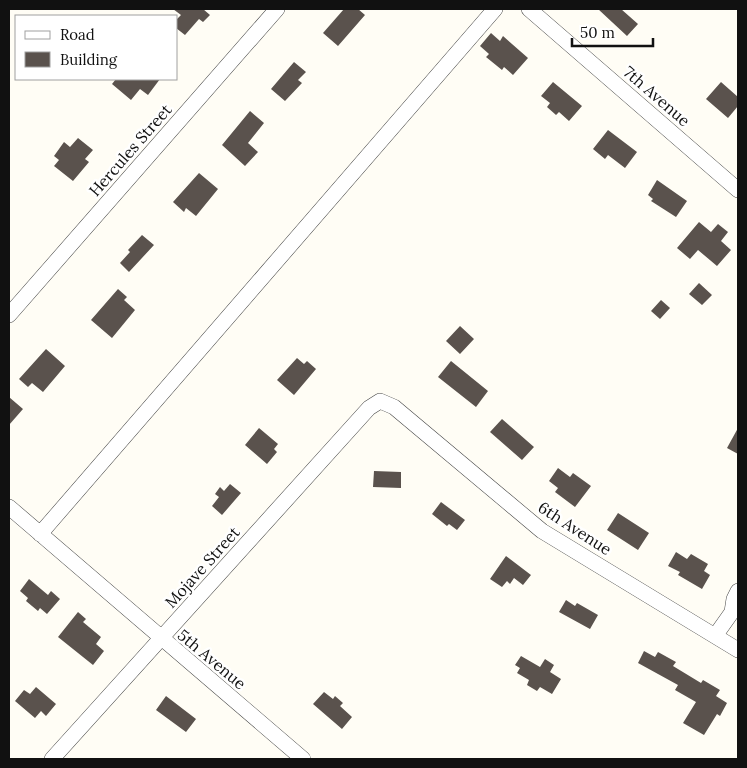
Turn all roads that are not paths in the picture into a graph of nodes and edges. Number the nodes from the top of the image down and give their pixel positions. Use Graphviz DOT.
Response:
graph roads {
  1 [pos="278,9"];
  2 [pos="495,9"];
  3 [pos="529,9"];
  4 [pos="738,190"];
  5 [pos="9,315"];
  6 [pos="380,401"];
  7 [pos="9,507"];
  8 [pos="40,534"];
  9 [pos="738,592"];
  10 [pos="735,612"];
  11 [pos="715,636"];
  12 [pos="161,638"];
  13 [pos="738,650"];
  14 [pos="52,759"];
  15 [pos="303,759"];
  1 -- 5 [label="street, Hercules Street"];
  2 -- 8 [label="street"];
  3 -- 4 [label="street, 7th Avenue"];
  6 -- 11 [label="street, 6th Avenue"];
  6 -- 12 [label="street, Mojave Street"];
  7 -- 8 [label="street, 5th Avenue"];
  8 -- 12 [label="street, 5th Avenue"];
  9 -- 10 [label="street"];
  10 -- 11 [label="street"];
  11 -- 13 [label="street, 6th Avenue"];
  12 -- 14 [label="street, Mojave Street"];
  12 -- 15 [label="street, 5th Avenue"];
}
